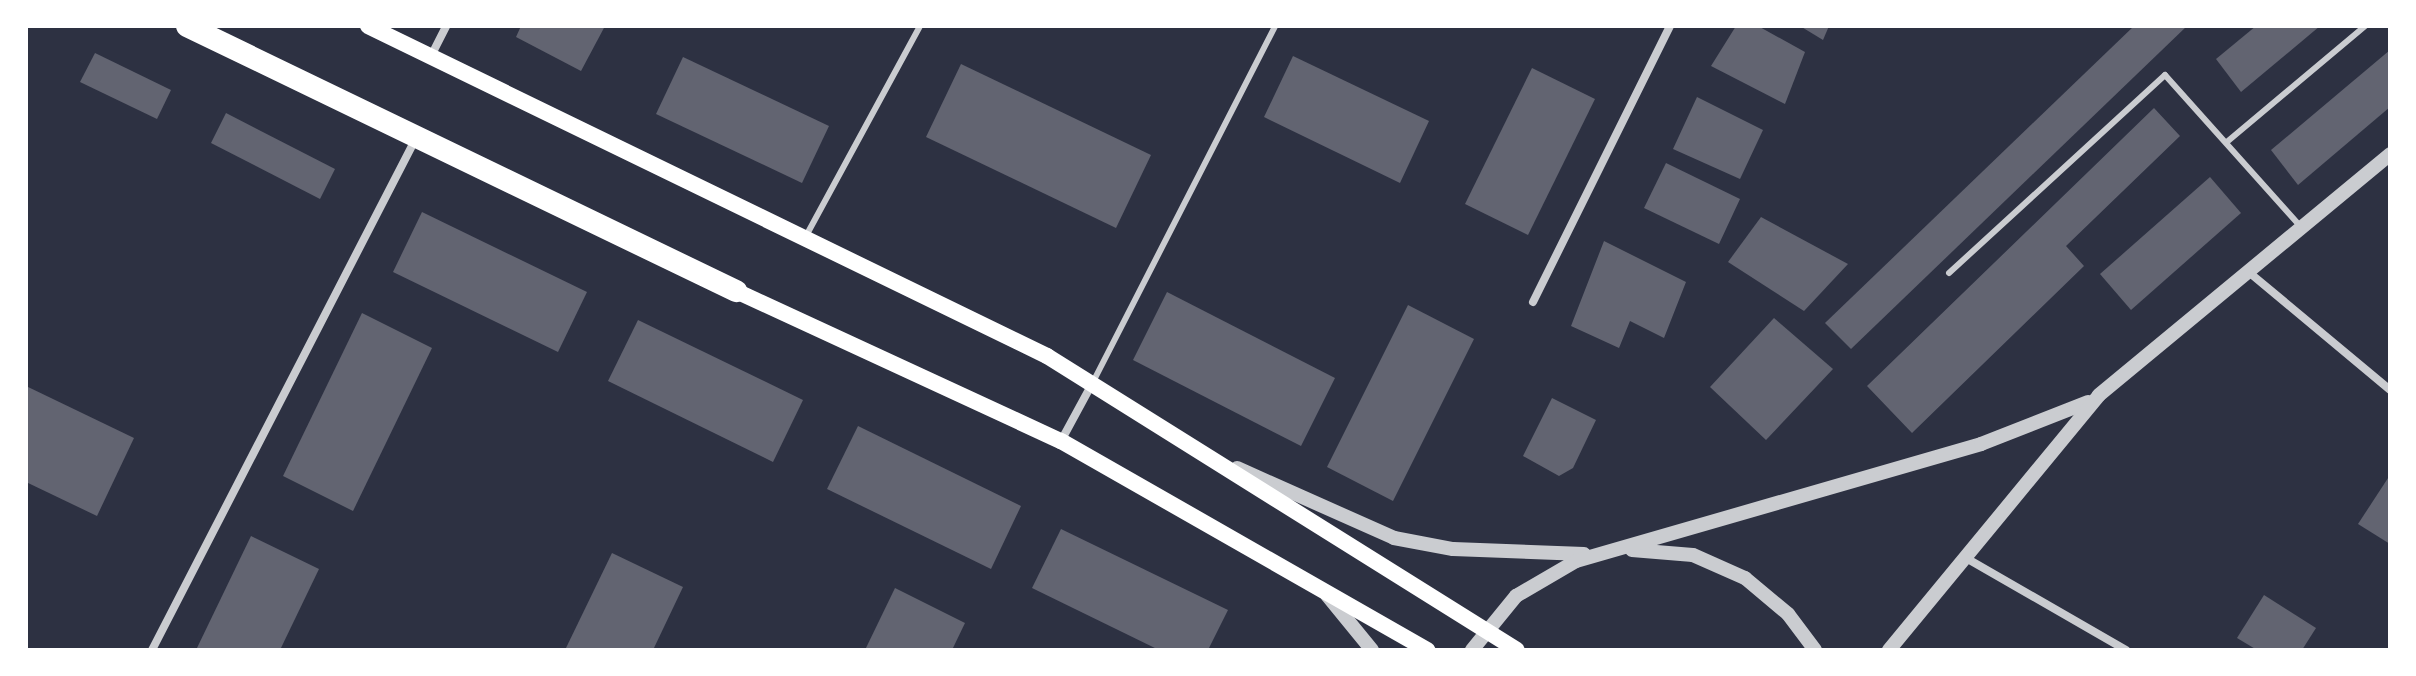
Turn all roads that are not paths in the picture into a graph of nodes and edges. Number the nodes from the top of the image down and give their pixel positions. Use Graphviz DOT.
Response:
graph roads {
  1 [pos="187,26"];
  2 [pos="368,26"];
  3 [pos="446,26"];
  4 [pos="920,26"];
  5 [pos="1275,26"];
  6 [pos="1670,26"];
  7 [pos="2365,26"];
  8 [pos="430,58"];
  9 [pos="2228,141"];
  10 [pos="414,142"];
  11 [pos="2390,154"];
  12 [pos="2304,231"];
  13 [pos="804,240"];
  14 [pos="1949,273"];
  15 [pos="2251,274"];
  16 [pos="736,291"];
  17 [pos="1533,302"];
  18 [pos="1092,384"];
  19 [pos="2390,390"];
  20 [pos="2099,395"];
  21 [pos="1061,441"];
  22 [pos="1196,450"];
  23 [pos="1599,554"];
  24 [pos="1966,558"];
  25 [pos="1319,586"];
  26 [pos="1484,630"];
  27 [pos="152,650"];
  28 [pos="1372,650"];
  29 [pos="1428,650"];
  30 [pos="1472,650"];
  31 [pos="1517,650"];
  32 [pos="1815,650"];
  33 [pos="1889,650"];
  34 [pos="2126,650"];
  1 -- 10 [label="highway"];
  2 -- 8 [label="main road"];
  3 -- 8 [label="street"];
  4 -- 13 [label="lane"];
  5 -- 18 [label="lane"];
  6 -- 17 [label="street"];
  7 -- 9 [label="lane"];
  8 -- 13 [label="main road"];
  9 -- 12 [label="lane"];
  9 -- 14 [label="lane"];
  10 -- 16 [label="highway"];
  10 -- 27 [label="street"];
  11 -- 12 [label="street"];
  12 -- 15 [label="street"];
  13 -- 18 [label="main road"];
  15 -- 19 [label="street"];
  15 -- 20 [label="street"];
  16 -- 21 [label="main road"];
  18 -- 21 [label="street"];
  18 -- 22 [label="main road"];
  20 -- 23 [label="street"];
  20 -- 24 [label="street"];
  21 -- 25 [label="main road"];
  22 -- 23 [label="street"];
  22 -- 26 [label="main road"];
  23 -- 26 [label="street"];
  23 -- 32 [label="street"];
  24 -- 33 [label="street"];
  24 -- 34 [label="street"];
  25 -- 28 [label="street"];
  25 -- 29 [label="main road"];
  26 -- 30 [label="street"];
  26 -- 31 [label="main road"];
}
